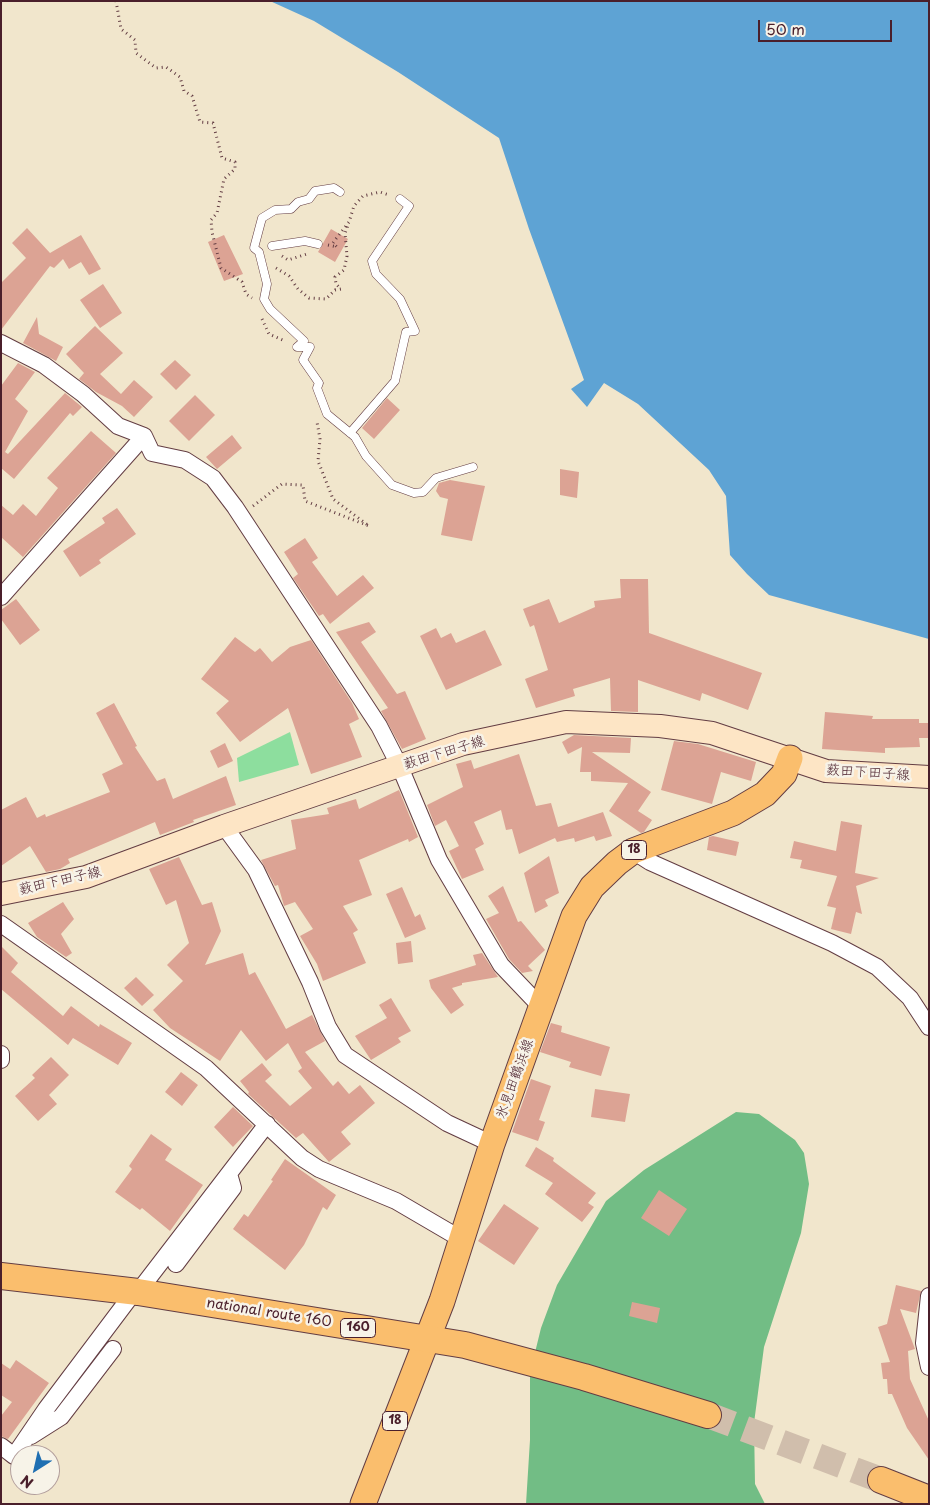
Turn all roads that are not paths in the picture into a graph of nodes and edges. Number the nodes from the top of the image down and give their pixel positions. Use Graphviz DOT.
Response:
graph roads {
  1 [pos="340,192"];
  2 [pos="400,199"];
  3 [pos="318,244"];
  4 [pos="272,246"];
  5 [pos="1,343"];
  6 [pos="350,433"];
  7 [pos="144,436"];
  8 [pos="473,467"];
  9 [pos="1,597"];
  10 [pos="790,758"];
  11 [pos="400,767"];
  12 [pos="929,777"];
  13 [pos="224,826"];
  14 [pos="633,851"];
  15 [pos="1,894"];
  16 [pos="1,924"];
  17 [pos="541,1007"];
  18 [pos="929,1026"];
  19 [pos="1,1054"];
  20 [pos="1,1060"];
  21 [pos="267,1124"];
  22 [pos="492,1144"];
  23 [pos="229,1174"];
  24 [pos="461,1239"];
  25 [pos="176,1264"];
  26 [pos="1,1276"];
  27 [pos="136,1292"];
  28 [pos="929,1296"];
  29 [pos="428,1339"];
  30 [pos="113,1348"];
  31 [pos="929,1367"];
  32 [pos="708,1415"];
  33 [pos="25,1440"];
  34 [pos="1,1446"];
  35 [pos="881,1480"];
  36 [pos="929,1499"];
  37 [pos="363,1504"];
  1 -- 6 [label="lane"];
  2 -- 6 [label="lane"];
  3 -- 4 [label="lane"];
  5 -- 7 [label="street"];
  6 -- 8 [label="lane"];
  7 -- 9 [label="street"];
  7 -- 11 [label="street"];
  10 -- 11 [label="main road, 薮田下田子線"];
  10 -- 12 [label="main road, 薮田下田子線"];
  10 -- 14 [label="main road, 氷見田鶴浜線 / 18"];
  11 -- 13 [label="main road, 薮田下田子線"];
  11 -- 17 [label="street"];
  13 -- 15 [label="main road, 薮田下田子線"];
  13 -- 22 [label="street"];
  14 -- 17 [label="main road, 氷見田鶴浜線 / 18"];
  14 -- 18 [label="street"];
  16 -- 21 [label="street"];
  17 -- 22 [label="main road, 氷見田鶴浜線 / 18"];
  19 -- 20 [label="street"];
  21 -- 23 [label="street"];
  21 -- 24 [label="street"];
  22 -- 24 [label="main road, 氷見田鶴浜線 / 18"];
  23 -- 25 [label="street"];
  23 -- 27 [label="street"];
  24 -- 29 [label="main road, 氷見田鶴浜線 / 18"];
  26 -- 27 [label="highway, national route 160 / 160"];
  27 -- 29 [label="highway, national route 160 / 160"];
  27 -- 33 [label="street"];
  28 -- 31 [label="street"];
  29 -- 32 [label="highway, national route 160 / 160"];
  29 -- 37 [label="main road, 氷見田鶴浜線 / 18"];
  30 -- 33 [label="street"];
  33 -- 34 [label="street"];
  35 -- 36 [label="highway"];
}
